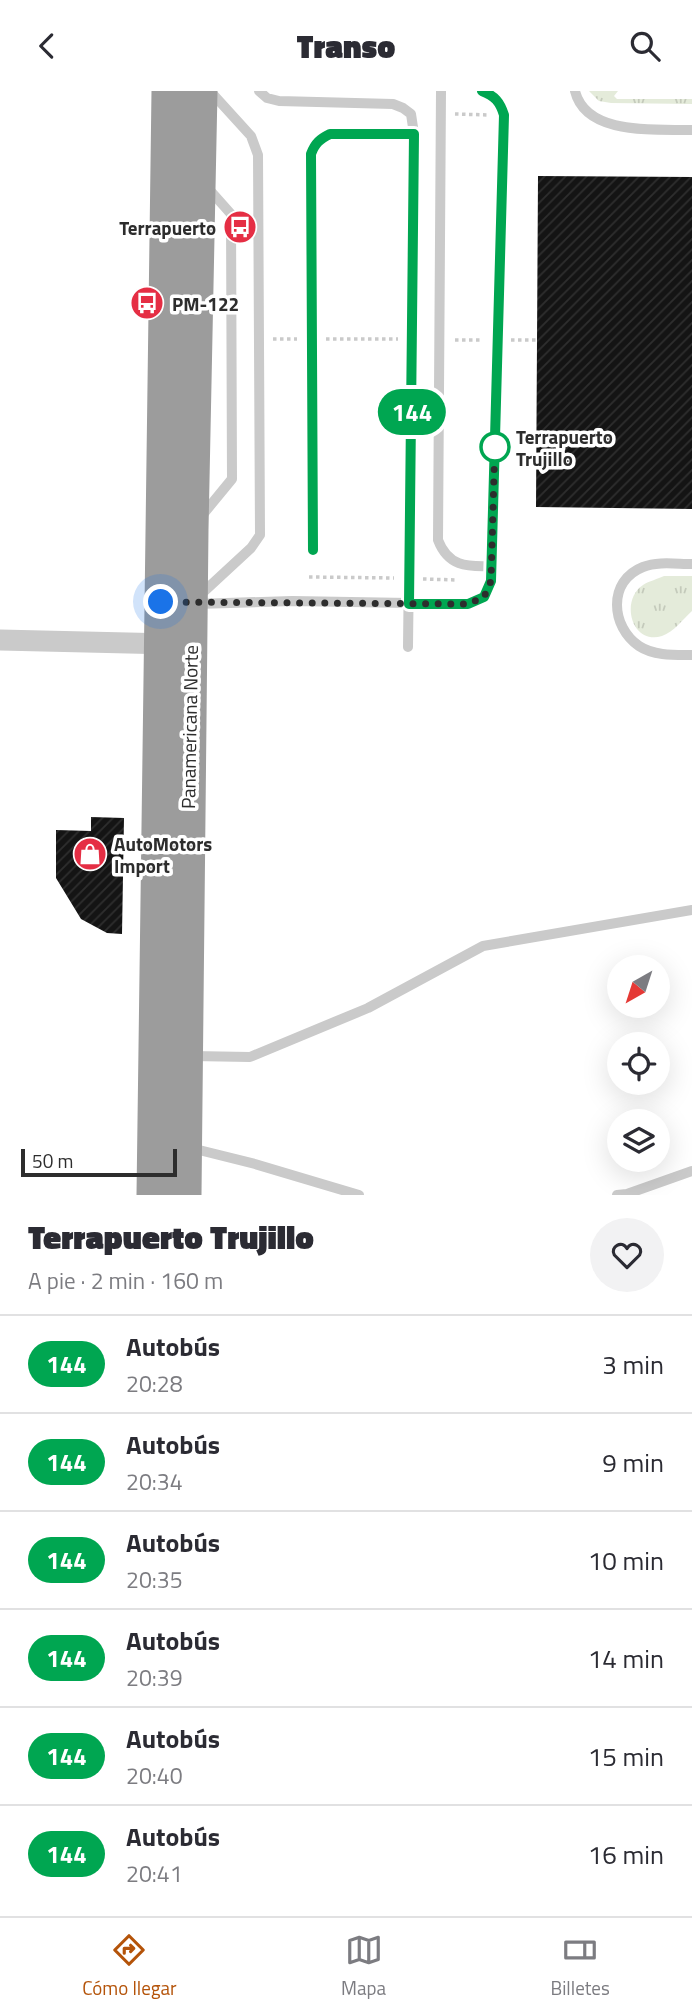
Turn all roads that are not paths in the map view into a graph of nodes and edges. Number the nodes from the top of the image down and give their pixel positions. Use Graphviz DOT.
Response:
graph roads {
  1 [pos="169,91"];
  2 [pos="200,91"];
  3 [pos="209,91"];
  4 [pos="259,91"];
  5 [pos="441,91"];
  6 [pos="482,91"];
  7 [pos="575,91"];
  8 [pos="692,130"];
  9 [pos="414,134"];
  10 [pos="313,550"];
  11 [pos="692,564"];
  12 [pos="491,566"];
  13 [pos="176,603"];
  14 [pos="409,604"];
  15 [pos="0,640"];
  16 [pos="176,644"];
  17 [pos="408,647"];
  18 [pos="692,656"];
  19 [pos="692,910"];
  20 [pos="185,1056"];
  21 [pos="185,1147"];
  22 [pos="692,1171"];
  23 [pos="154,1195"];
  24 [pos="184,1195"];
  25 [pos="359,1195"];
  26 [pos="617,1195"];
  1 -- 13 [label="highway, Panamericana Norte"];
  2 -- 13 [label="highway, Panamericana Norte"];
  3 -- 13 [label="lane"];
  4 -- 9 [label="lane"];
  5 -- 12 [label="lane"];
  6 -- 12 [label="lane"];
  7 -- 8 [label="lane"];
  9 -- 10 [label="lane"];
  9 -- 14 [label="lane"];
  11 -- 18 [label="lane"];
  12 -- 14 [label="lane"];
  13 -- 14 [label="lane"];
  13 -- 16 [label="highway, Panamericana Norte"];
  14 -- 17 [label="lane"];
  15 -- 16 [label="street"];
  16 -- 20 [label="highway, Panamericana Norte"];
  16 -- 23 [label="highway, Panamericana Norte"];
  19 -- 20 [label="lane"];
  20 -- 21 [label="highway, Panamericana Norte"];
  21 -- 24 [label="highway, Panamericana Norte"];
  21 -- 25 [label="lane"];
  22 -- 26 [label="lane"];
}
